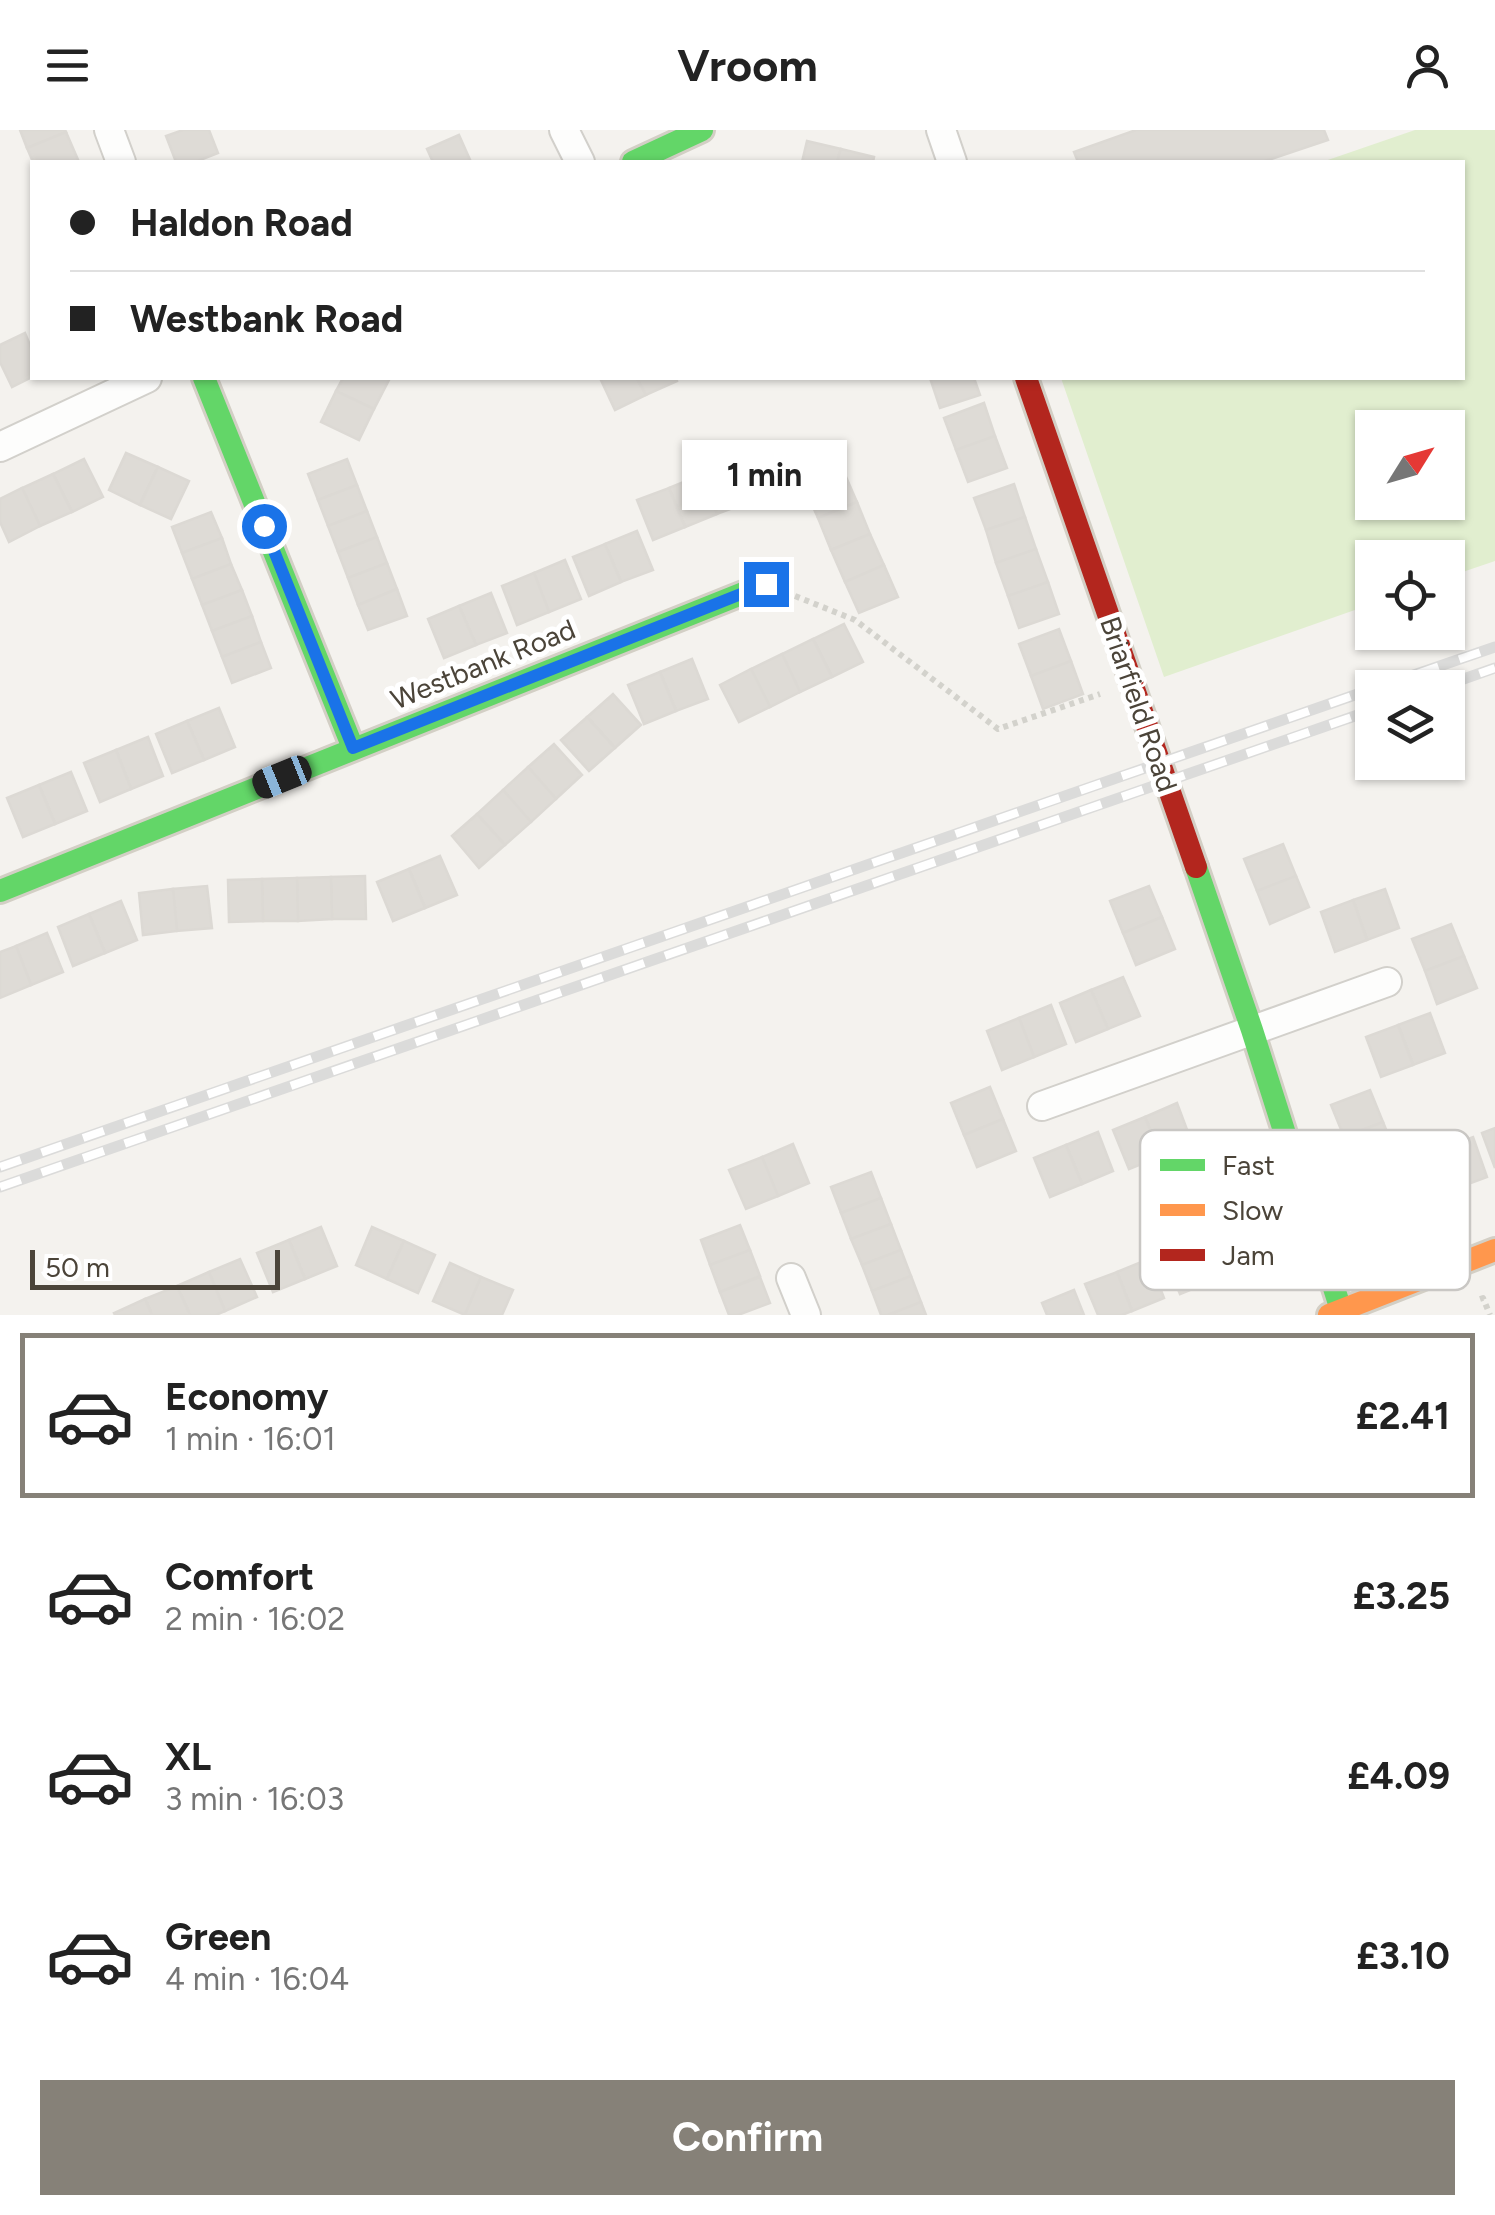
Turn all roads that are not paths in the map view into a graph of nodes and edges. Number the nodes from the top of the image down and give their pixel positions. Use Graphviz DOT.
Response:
graph roads {
  1 [pos="109,130"];
  2 [pos="564,130"];
  3 [pos="702,130"];
  4 [pos="941,130"];
  5 [pos="120,160"];
  6 [pos="579,160"];
  7 [pos="637,160"];
  8 [pos="951,160"];
  9 [pos="144,380"];
  10 [pos="205,380"];
  11 [pos="1027,380"];
  12 [pos="0,447"];
  13 [pos="766,584"];
  14 [pos="353,748"];
  15 [pos="0,892"];
  16 [pos="1388,982"];
  17 [pos="1252,1030"];
  18 [pos="1042,1106"];
  19 [pos="1281,1130"];
  20 [pos="1495,1250"];
  21 [pos="1470,1260"];
  22 [pos="792,1278"];
  23 [pos="1393,1290"];
  24 [pos="1335,1313"];
  25 [pos="806,1315"];
  1 -- 5 [label="street"];
  2 -- 6 [label="street"];
  3 -- 7 [label="main road"];
  4 -- 8 [label="street"];
  9 -- 12 [label="street"];
  10 -- 14 [label="main road"];
  11 -- 17 [label="main road, Briarfield Road"];
  13 -- 14 [label="main road, Westbank Road"];
  14 -- 15 [label="main road, Westbank Road"];
  16 -- 17 [label="street"];
  17 -- 18 [label="street"];
  17 -- 19 [label="main road, Briarfield Road"];
  20 -- 21 [label="main road"];
  22 -- 25 [label="street"];
  23 -- 24 [label="main road"];
}
